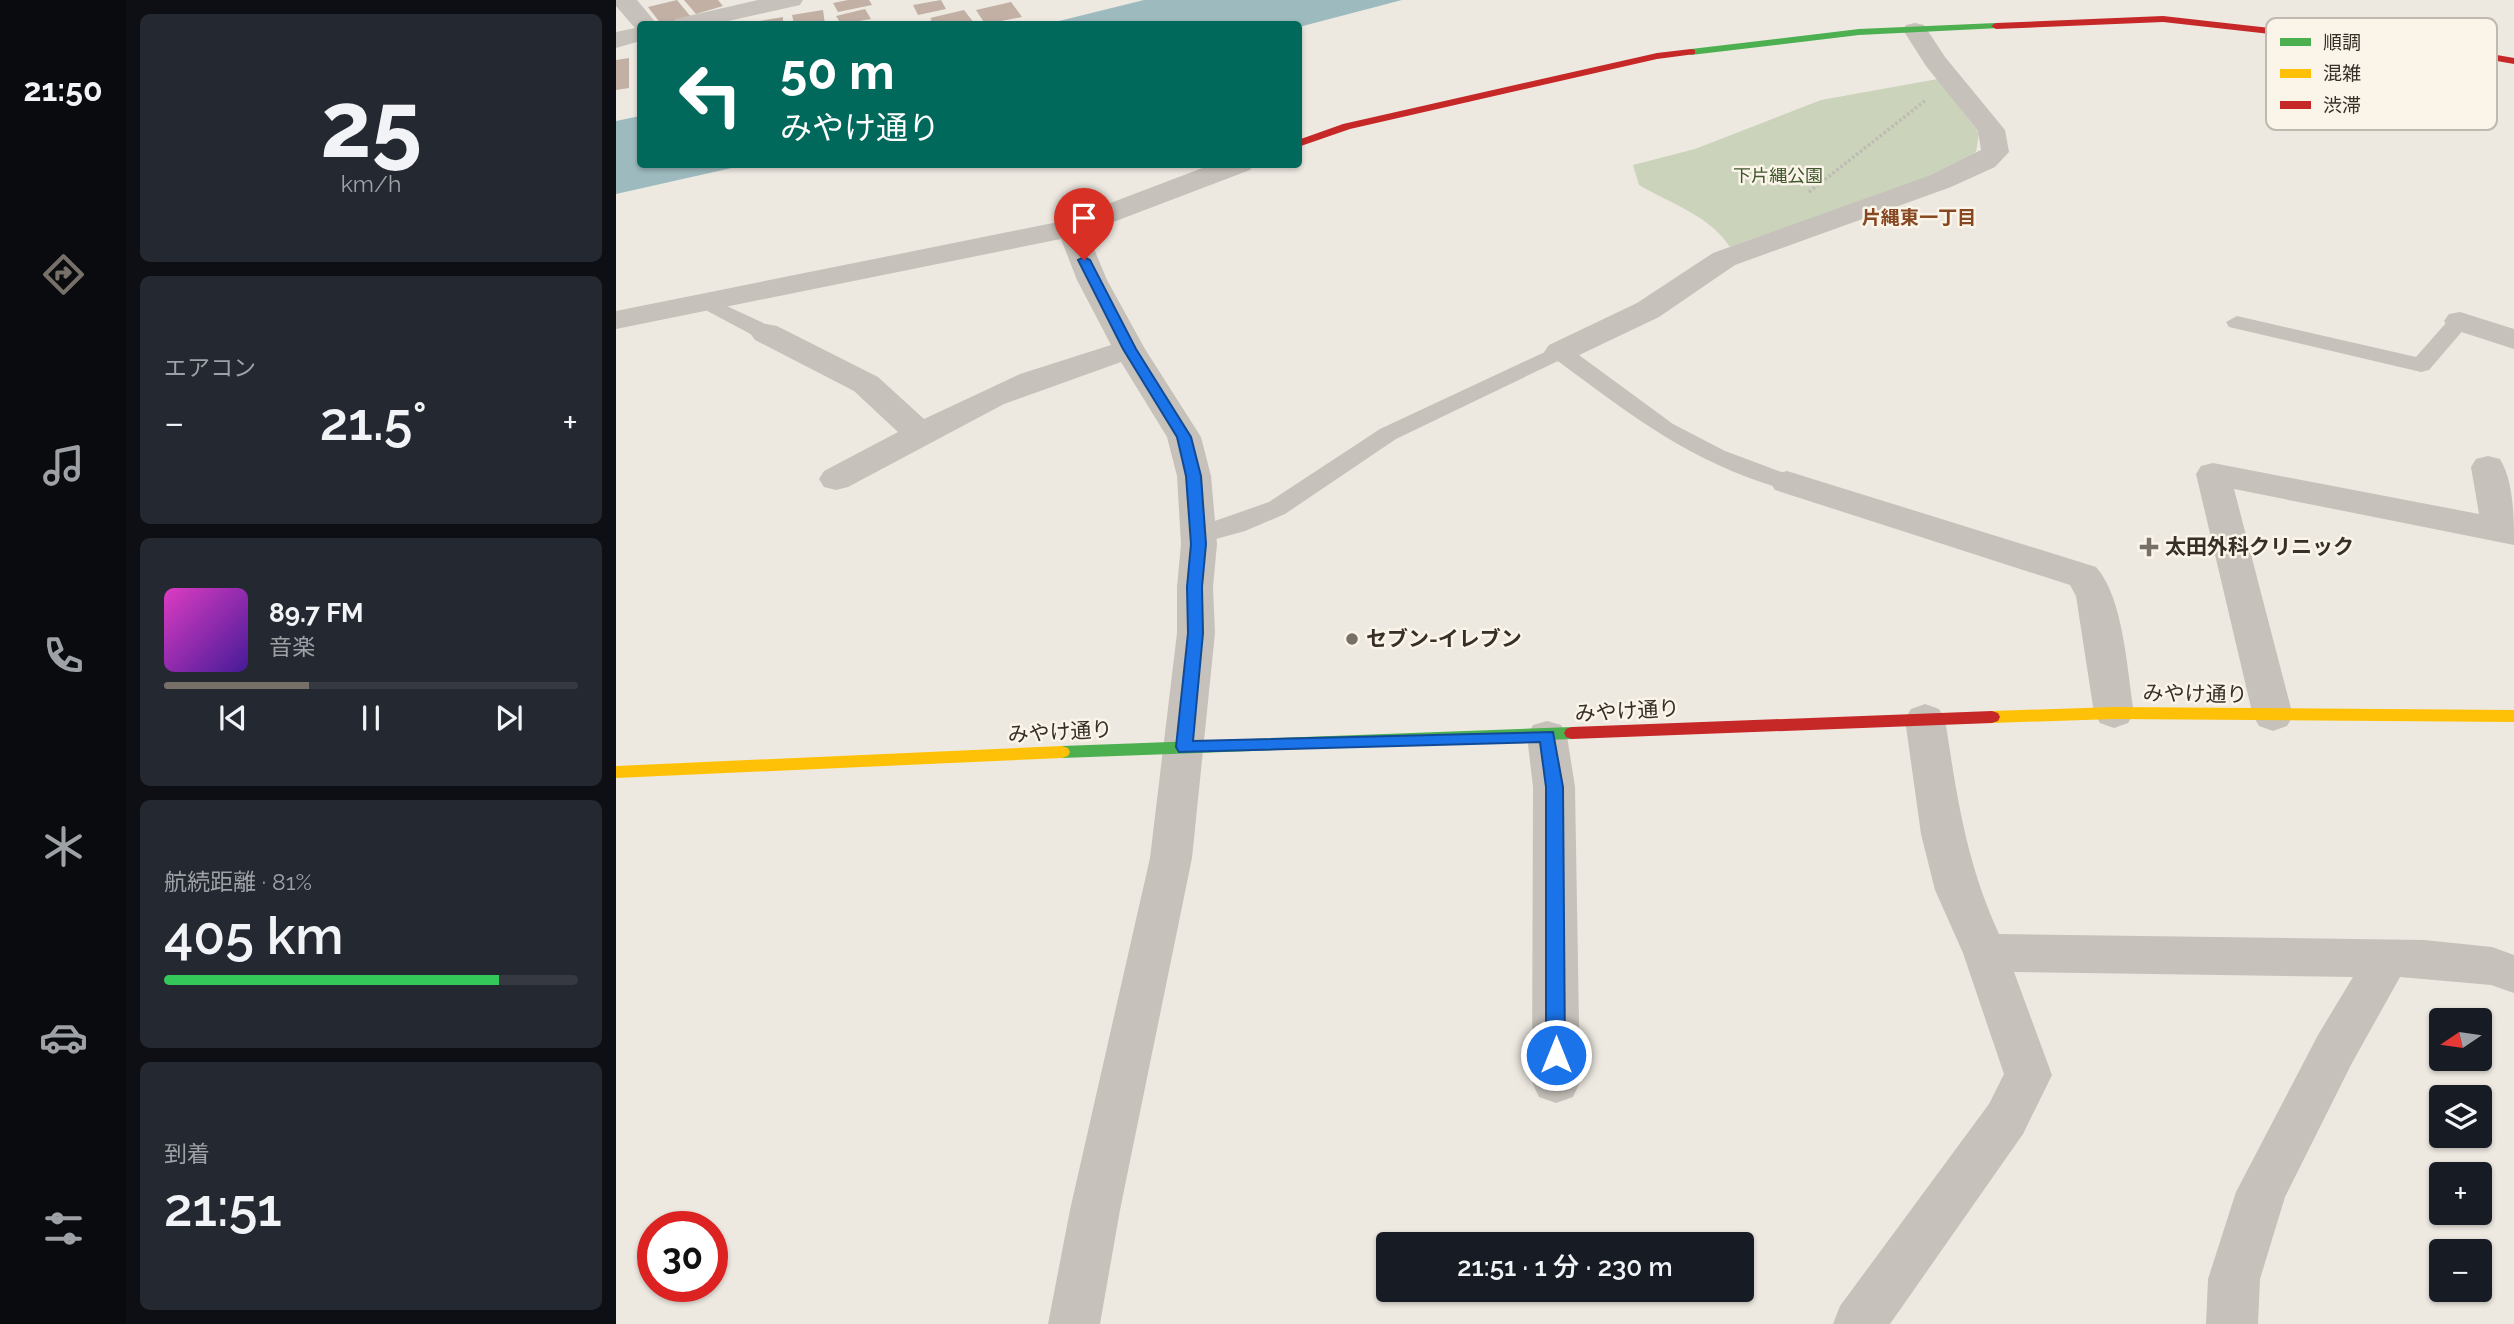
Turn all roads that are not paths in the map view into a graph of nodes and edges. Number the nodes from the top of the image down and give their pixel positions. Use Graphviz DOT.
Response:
graph roads {
  1 [pos="624,0"];
  2 [pos="791,0"];
  3 [pos="642,21"];
  4 [pos="697,21"];
  5 [pos="2266,29"];
  6 [pos="1915,30"];
  7 [pos="637,35"];
  8 [pos="616,40"];
  9 [pos="1302,143"];
  10 [pos="1229,168"];
  11 [pos="1071,228"];
  12 [pos="705,302"];
  13 [pos="616,320"];
  14 [pos="2460,321"];
  15 [pos="2237,323"];
  16 [pos="765,333"];
  17 [pos="2514,340"];
  18 [pos="1129,349"];
  19 [pos="1560,352"];
  20 [pos="920,434"];
  21 [pos="2488,467"];
  22 [pos="836,479"];
  23 [pos="1787,482"];
  24 [pos="2507,531"];
  25 [pos="1198,536"];
  26 [pos="2114,713"];
  27 [pos="2273,716"];
  28 [pos="2514,716"];
  29 [pos="1925,719"];
  30 [pos="1547,736"];
  31 [pos="1184,747"];
  32 [pos="616,772"];
  33 [pos="1985,953"];
  34 [pos="2388,958"];
  35 [pos="2514,974"];
  36 [pos="1556,1082"];
  37 [pos="1074,1324"];
  38 [pos="1859,1324"];
  39 [pos="2232,1324"];
  1 -- 3 [label="street"];
  2 -- 4 [label="street"];
  5 -- 6 [label="main road"];
  6 -- 9 [label="main road"];
  6 -- 19 [label="street"];
  7 -- 8 [label="street"];
  10 -- 11 [label="street"];
  11 -- 12 [label="street"];
  11 -- 18 [label="street"];
  12 -- 13 [label="street"];
  12 -- 16 [label="lane"];
  14 -- 15 [label="lane"];
  14 -- 17 [label="street"];
  16 -- 20 [label="street"];
  18 -- 20 [label="street"];
  18 -- 25 [label="street"];
  19 -- 23 [label="lane"];
  19 -- 25 [label="lane"];
  20 -- 22 [label="street"];
  21 -- 24 [label="street"];
  23 -- 26 [label="street"];
  24 -- 27 [label="street"];
  25 -- 31 [label="street"];
  26 -- 27 [label="main road, みやけ通り"];
  26 -- 29 [label="main road, みやけ通り"];
  27 -- 28 [label="main road, みやけ通り"];
  29 -- 30 [label="main road, みやけ通り"];
  29 -- 33 [label="street"];
  30 -- 31 [label="main road, みやけ通り"];
  30 -- 36 [label="street"];
  31 -- 32 [label="main road, みやけ通り"];
  31 -- 37 [label="street"];
  33 -- 34 [label="street"];
  33 -- 38 [label="street"];
  34 -- 35 [label="street"];
  34 -- 39 [label="street"];
}
